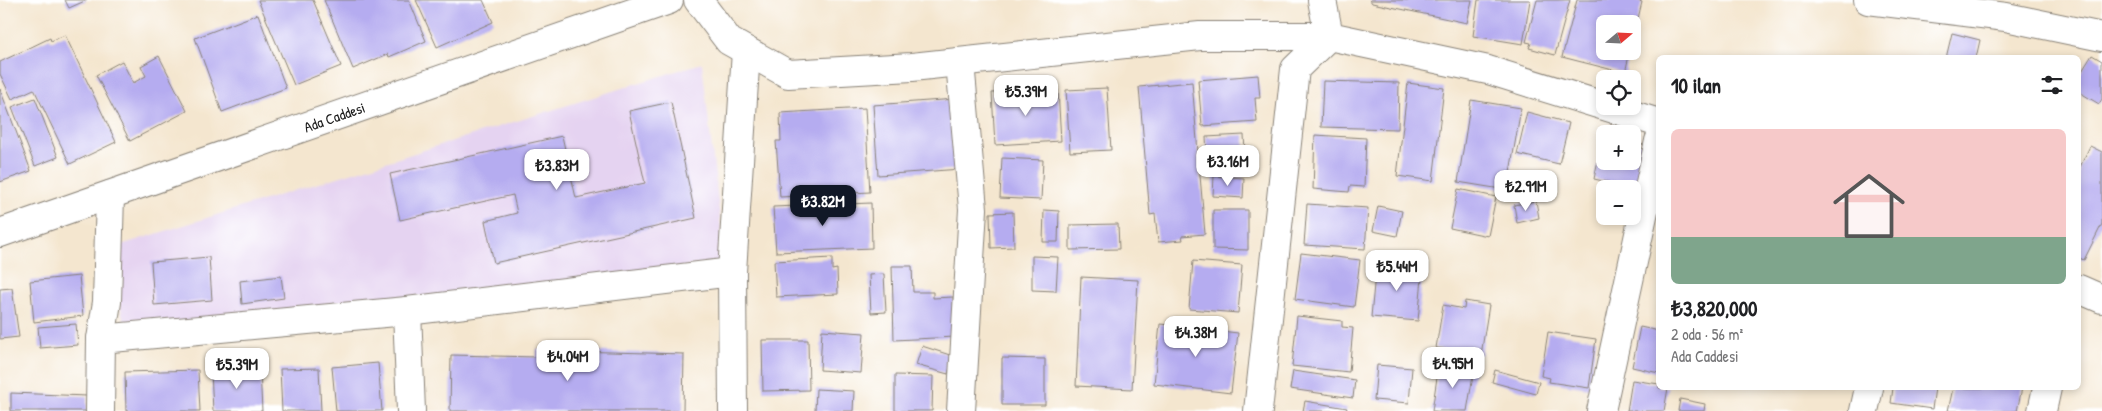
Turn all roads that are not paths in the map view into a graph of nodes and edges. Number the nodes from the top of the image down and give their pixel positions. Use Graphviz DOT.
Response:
graph roads {
  1 [pos="669,0"];
  2 [pos="698,0"];
  3 [pos="1322,0"];
  4 [pos="1868,0"];
  5 [pos="1329,36"];
  6 [pos="2102,37"];
  7 [pos="746,51"];
  8 [pos="960,62"];
  9 [pos="1656,122"];
  10 [pos="1656,155"];
  11 [pos="110,195"];
  12 [pos="0,233"];
  13 [pos="732,272"];
  14 [pos="2081,290"];
  15 [pos="2102,299"];
  16 [pos="407,311"];
  17 [pos="101,339"];
  18 [pos="1868,390"];
  19 [pos="2047,390"];
  20 [pos="100,411"];
  21 [pos="411,411"];
  22 [pos="733,411"];
  23 [pos="961,411"];
  24 [pos="1258,411"];
  25 [pos="1601,411"];
  26 [pos="1864,411"];
  27 [pos="2042,411"];
  1 -- 11 [label="street, Ada Caddesi"];
  2 -- 7 [label="street"];
  3 -- 5 [label="street"];
  4 -- 6 [label="street"];
  5 -- 8 [label="street"];
  5 -- 9 [label="street"];
  5 -- 24 [label="street"];
  7 -- 8 [label="street"];
  7 -- 13 [label="street"];
  8 -- 23 [label="street"];
  10 -- 25 [label="street"];
  11 -- 12 [label="street, Ada Caddesi"];
  11 -- 17 [label="street"];
  13 -- 16 [label="street"];
  13 -- 22 [label="street"];
  14 -- 15 [label="street"];
  16 -- 17 [label="street"];
  16 -- 21 [label="street"];
  17 -- 20 [label="street"];
  18 -- 26 [label="street"];
  19 -- 27 [label="street"];
}
